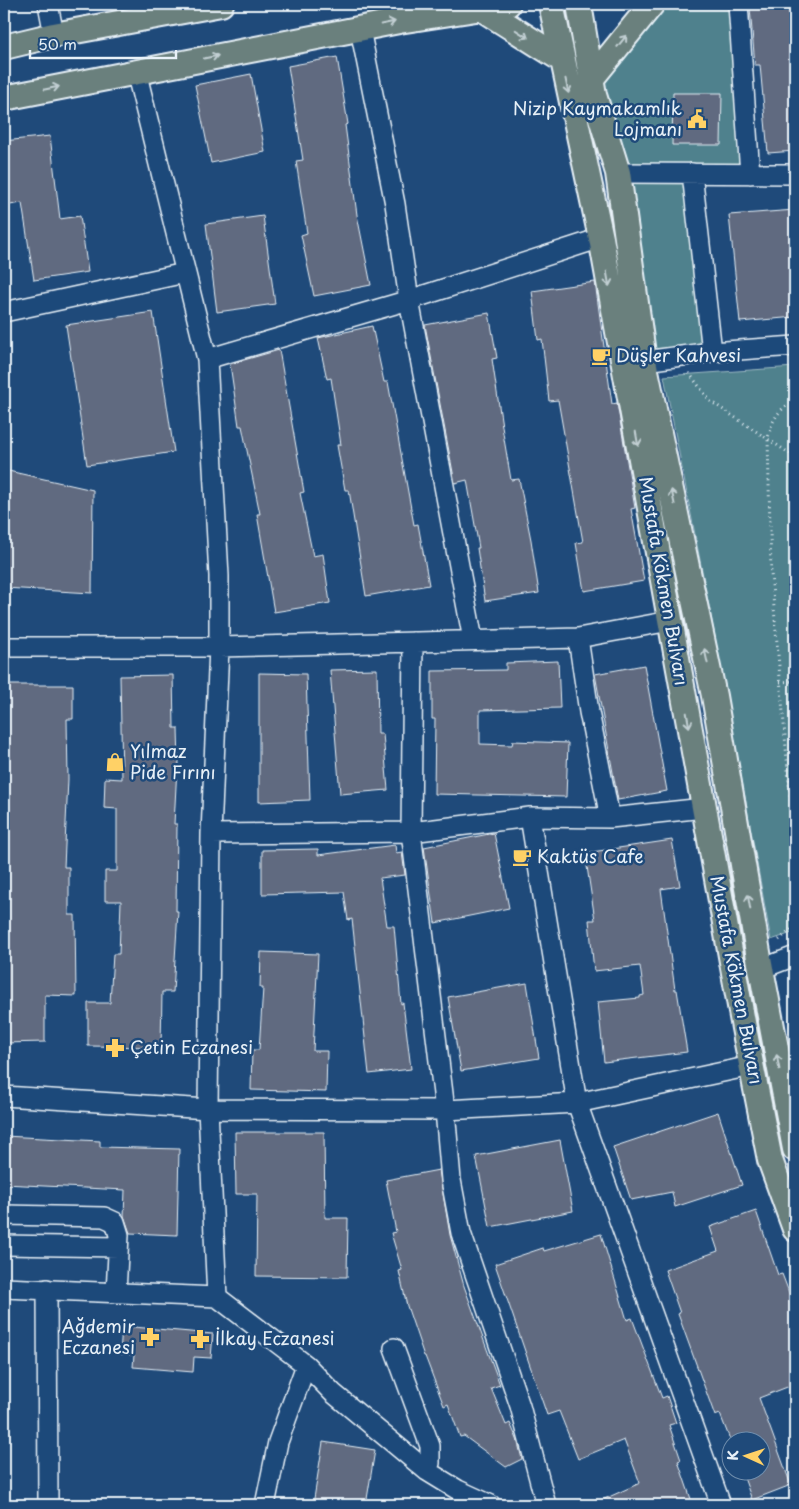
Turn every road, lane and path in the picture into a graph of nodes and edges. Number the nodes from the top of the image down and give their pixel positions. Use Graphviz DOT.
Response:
graph roads {
  1 [pos="48,4"];
  2 [pos="221,4"];
  3 [pos="508,4"];
  4 [pos="551,4"];
  5 [pos="579,4"];
  6 [pos="652,4"];
  7 [pos="738,4"];
  8 [pos="482,8"];
  9 [pos="360,29"];
  10 [pos="54,35"];
  11 [pos="4,47"];
  12 [pos="561,59"];
  13 [pos="136,71"];
  14 [pos="592,78"];
  15 [pos="4,98"];
  16 [pos="618,173"];
  17 [pos="692,173"];
  18 [pos="750,174"];
  19 [pos="795,174"];
  20 [pos="601,238"];
  21 [pos="185,273"];
  22 [pos="409,300"];
  23 [pos="4,312"];
  24 [pos="795,346"];
  25 [pos="712,352"];
  26 [pos="677,357"];
  27 [pos="207,359"];
  28 [pos="644,361"];
  29 [pos="795,401"];
  30 [pos="768,438"];
  31 [pos="795,457"];
  32 [pos="670,621"];
  33 [pos="578,638"];
  34 [pos="473,640"];
  35 [pos="413,642"];
  36 [pos="4,647"];
  37 [pos="218,647"];
  38 [pos="795,681"];
  39 [pos="780,682"];
  40 [pos="704,808"];
  41 [pos="530,817"];
  42 [pos="610,818"];
  43 [pos="410,832"];
  44 [pos="211,834"];
  45 [pos="795,852"];
  46 [pos="795,956"];
  47 [pos="761,969"];
  48 [pos="751,1066"];
  49 [pos="4,1096"];
  50 [pos="577,1103"];
  51 [pos="208,1109"];
  52 [pos="445,1110"];
  53 [pos="792,1119"];
  54 [pos="794,1147"];
  55 [pos="4,1215"];
  56 [pos="795,1229"];
  57 [pos="4,1245"];
  58 [pos="118,1247"];
  59 [pos="4,1288"];
  60 [pos="47,1288"];
  61 [pos="116,1293"];
  62 [pos="217,1297"];
  63 [pos="394,1348"];
  64 [pos="306,1365"];
  65 [pos="427,1471"];
  66 [pos="48,1505"];
  67 [pos="265,1505"];
  68 [pos="491,1505"];
  69 [pos="546,1505"];
  70 [pos="721,1505"];
  1 -- 10 [label="street"];
  2 -- 10 [label="main road"];
  3 -- 8 [label="main road"];
  4 -- 12 [label="main road, Mustafa Kökmen Bulvarı"];
  5 -- 14 [label="main road, Mustafa Kökmen Bulvarı"];
  14 -- 6 [label="main road, one-way"];
  7 -- 18 [label="street"];
  9 -- 8 [label="main road, one-way"];
  8 -- 12 [label="main road, one-way"];
  13 -- 9 [label="main road, one-way"];
  9 -- 22 [label="street"];
  10 -- 11 [label="main road"];
  12 -- 20 [label="main road, Mustafa Kökmen Bulvarı, one-way"];
  15 -- 13 [label="main road, one-way"];
  13 -- 21 [label="street"];
  14 -- 16 [label="main road, Mustafa Kökmen Bulvarı"];
  16 -- 17 [label="street"];
  16 -- 28 [label="main road, Mustafa Kökmen Bulvarı"];
  17 -- 18 [label="street"];
  17 -- 25 [label="street"];
  18 -- 19 [label="street"];
  20 -- 22 [label="street"];
  20 -- 32 [label="main road, Mustafa Kökmen Bulvarı, one-way"];
  21 -- 23 [label="street"];
  21 -- 27 [label="street"];
  22 -- 27 [label="street"];
  22 -- 34 [label="street"];
  24 -- 25 [label="street"];
  25 -- 26 [label="street"];
  26 -- 28 [label="street"];
  26 -- 30 [label="path"];
  27 -- 37 [label="street"];
  47 -- 28 [label="main road, Mustafa Kökmen Bulvarı, one-way"];
  29 -- 30 [label="path"];
  30 -- 31 [label="path"];
  30 -- 39 [label="path"];
  32 -- 33 [label="street"];
  32 -- 40 [label="main road, Mustafa Kökmen Bulvarı, one-way"];
  33 -- 34 [label="street"];
  33 -- 42 [label="street"];
  34 -- 35 [label="street"];
  35 -- 37 [label="street"];
  35 -- 43 [label="street"];
  36 -- 37 [label="street"];
  37 -- 44 [label="street"];
  38 -- 39 [label="path"];
  39 -- 45 [label="path"];
  40 -- 42 [label="street"];
  40 -- 48 [label="main road, Mustafa Kökmen Bulvarı"];
  41 -- 42 [label="street"];
  41 -- 43 [label="street"];
  41 -- 50 [label="street"];
  43 -- 44 [label="street"];
  43 -- 52 [label="street"];
  44 -- 51 [label="street"];
  46 -- 47 [label="street"];
  53 -- 47 [label="main road, Mustafa Kökmen Bulvarı, one-way"];
  48 -- 50 [label="street"];
  48 -- 56 [label="main road, Mustafa Kökmen Bulvarı"];
  49 -- 51 [label="street"];
  50 -- 52 [label="street"];
  50 -- 70 [label="street"];
  51 -- 52 [label="street"];
  51 -- 62 [label="street"];
  52 -- 69 [label="street"];
  53 -- 54 [label="main road, Mustafa Kökmen Bulvarı"];
  55 -- 58 [label="street"];
  57 -- 58 [label="street"];
  58 -- 61 [label="street"];
  59 -- 60 [label="street"];
  60 -- 61 [label="street"];
  60 -- 66 [label="street"];
  61 -- 62 [label="street"];
  62 -- 64 [label="street"];
  63 -- 65 [label="street"];
  64 -- 65 [label="street"];
  64 -- 67 [label="street"];
  65 -- 68 [label="street"];
}
